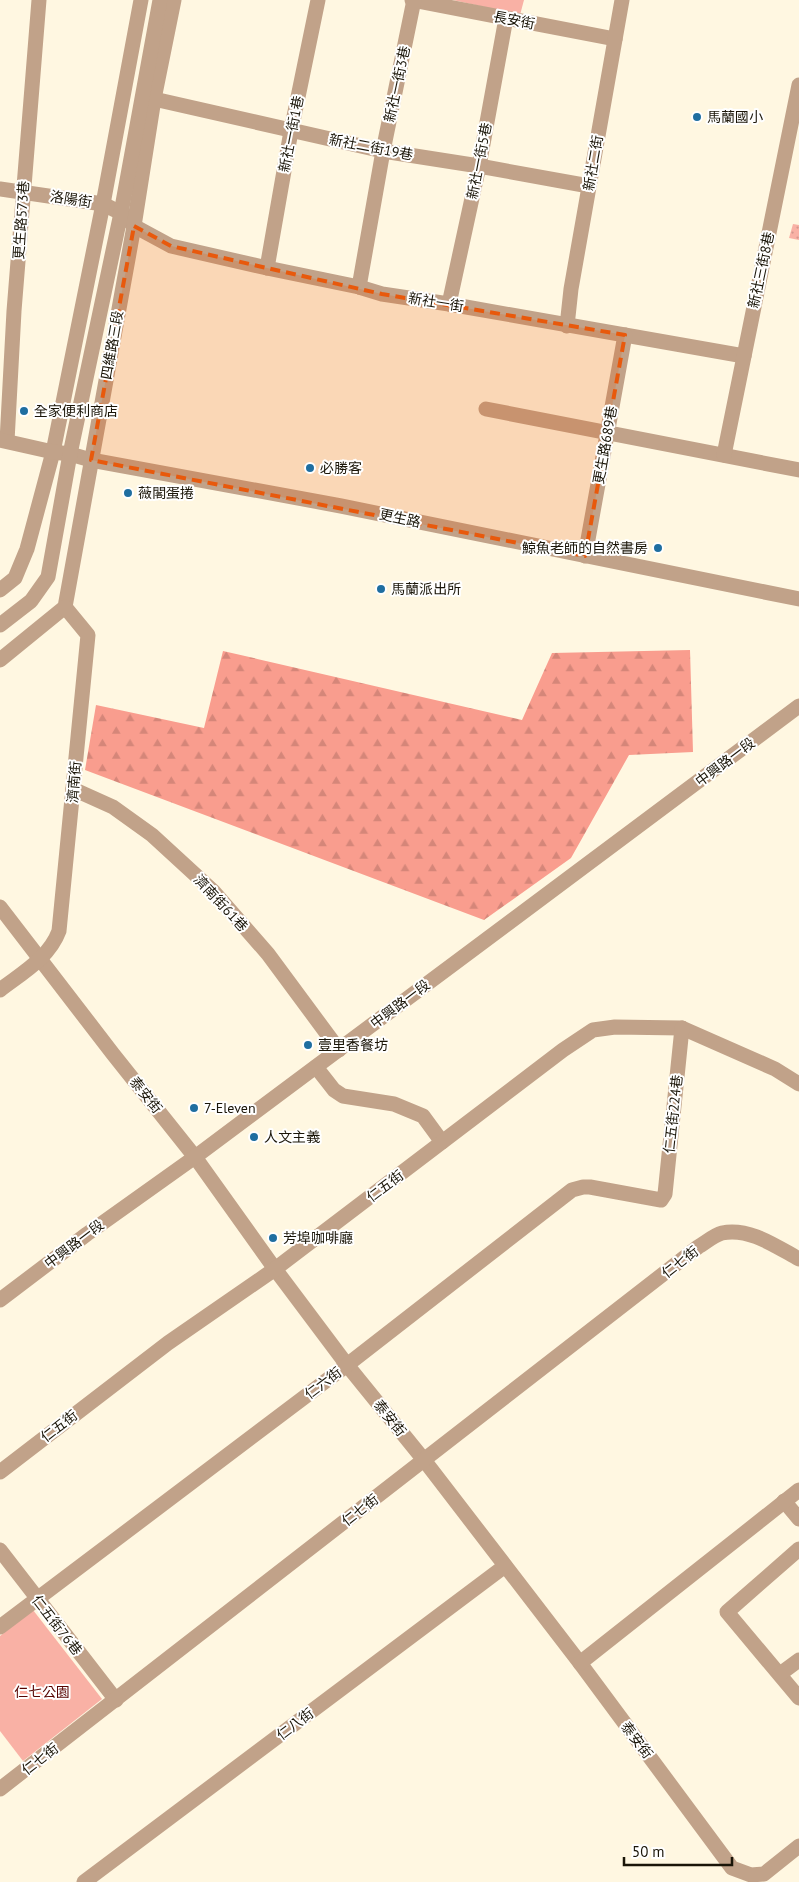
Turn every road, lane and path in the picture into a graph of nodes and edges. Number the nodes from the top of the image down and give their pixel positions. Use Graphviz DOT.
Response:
graph roads {
  1 [pos="39,0"];
  2 [pos="141,0"];
  3 [pos="160,0"];
  4 [pos="174,0"];
  5 [pos="318,0"];
  6 [pos="413,0"];
  7 [pos="622,0"];
  8 [pos="506,18"];
  9 [pos="615,39"];
  10 [pos="799,85"];
  11 [pos="154,99"];
  12 [pos="291,131"];
  13 [pos="383,151"];
  14 [pos="479,166"];
  15 [pos="589,186"];
  16 [pos="0,189"];
  17 [pos="23,192"];
  18 [pos="103,204"];
  19 [pos="121,213"];
  20 [pos="134,226"];
  21 [pos="267,268"];
  22 [pos="359,287"];
  23 [pos="449,304"];
  24 [pos="567,326"];
  25 [pos="625,335"];
  26 [pos="744,356"];
  27 [pos="486,409"];
  28 [pos="608,432"];
  29 [pos="3,440"];
  30 [pos="53,452"];
  31 [pos="70,454"];
  32 [pos="724,455"];
  33 [pos="91,460"];
  34 [pos="799,470"];
  35 [pos="585,556"];
  36 [pos="0,590"];
  37 [pos="799,599"];
  38 [pos="65,607"];
  39 [pos="0,626"];
  40 [pos="0,660"];
  41 [pos="799,706"];
  42 [pos="73,790"];
  43 [pos="0,907"];
  44 [pos="40,959"];
  45 [pos="0,990"];
  46 [pos="682,1028"];
  47 [pos="339,1050"];
  48 [pos="316,1067"];
  49 [pos="799,1084"];
  50 [pos="442,1142"];
  51 [pos="195,1156"];
  52 [pos="661,1200"];
  53 [pos="799,1259"];
  54 [pos="275,1269"];
  55 [pos="0,1300"];
  56 [pos="348,1365"];
  57 [pos="424,1460"];
  58 [pos="0,1472"];
  59 [pos="799,1490"];
  60 [pos="784,1501"];
  61 [pos="799,1519"];
  62 [pos="799,1549"];
  63 [pos="0,1550"];
  64 [pos="505,1566"];
  65 [pos="37,1599"];
  66 [pos="0,1627"];
  67 [pos="799,1660"];
  68 [pos="580,1663"];
  69 [pos="780,1674"];
  70 [pos="799,1698"];
  71 [pos="116,1700"];
  72 [pos="0,1790"];
  73 [pos="799,1846"];
  74 [pos="84,1882"];
  1 -- 17 [label="street, 更生路573巷"];
  2 -- 18 [label="street"];
  3 -- 19 [label="street, 四維路三段"];
  4 -- 11 [label="street, 四維路三段"];
  5 -- 12 [label="street, 新社一街1巷"];
  6 -- 8 [label="street, 長安街"];
  6 -- 13 [label="street, 新社一街3巷"];
  7 -- 9 [label="street, 新社二街"];
  8 -- 9 [label="street, 長安街"];
  8 -- 14 [label="street, 新社一街5巷"];
  9 -- 15 [label="street, 新社二街"];
  10 -- 26 [label="street, 新社三街8巷"];
  11 -- 12 [label="street, 新社二街19巷"];
  11 -- 20 [label="street, 四維路三段"];
  12 -- 13 [label="street, 新社二街19巷"];
  12 -- 21 [label="street, 新社一街1巷"];
  13 -- 14 [label="street, 新社二街19巷"];
  13 -- 22 [label="street, 新社一街3巷"];
  14 -- 15 [label="street, 新社二街19巷"];
  14 -- 23 [label="street, 新社一街5巷"];
  15 -- 24 [label="street, 新社二街"];
  16 -- 17 [label="street, 洛陽街"];
  17 -- 18 [label="street, 洛陽街"];
  17 -- 29 [label="street, 更生路573巷"];
  18 -- 19 [label="street, 洛陽街"];
  18 -- 30 [label="street"];
  19 -- 20 [label="street, 洛陽街"];
  19 -- 31 [label="street, 四維路三段"];
  20 -- 21 [label="street, 新社一街"];
  20 -- 33 [label="street, 四維路三段"];
  21 -- 22 [label="street, 新社一街"];
  22 -- 23 [label="street, 新社一街"];
  23 -- 24 [label="street, 新社一街"];
  24 -- 25 [label="street, 新社一街"];
  25 -- 26 [label="street, 新社一街"];
  25 -- 28 [label="street, 更生路689巷"];
  26 -- 32 [label="street, 新社三街8巷"];
  27 -- 28 [label="street"];
  28 -- 32 [label="street"];
  28 -- 35 [label="street, 更生路689巷"];
  29 -- 30 [label="street, 更生路"];
  30 -- 31 [label="street, 更生路"];
  30 -- 36 [label="street"];
  31 -- 33 [label="street, 更生路"];
  31 -- 39 [label="street, 四維路三段"];
  32 -- 34 [label="street"];
  33 -- 35 [label="street, 更生路"];
  33 -- 38 [label="street, 四維路三段"];
  35 -- 37 [label="street, 更生路"];
  38 -- 40 [label="street"];
  38 -- 42 [label="street, 濟南街"];
  41 -- 47 [label="street, 中興路一段"];
  42 -- 44 [label="street, 濟南街"];
  42 -- 47 [label="street, 濟南街61巷"];
  43 -- 44 [label="street, 泰安街"];
  44 -- 45 [label="street, 濟南街"];
  44 -- 51 [label="street, 泰安街"];
  46 -- 49 [label="street, 仁五街"];
  46 -- 50 [label="street, 仁五街"];
  46 -- 52 [label="street, 仁五街224巷"];
  47 -- 48 [label="street, 中興路一段"];
  48 -- 50 [label="street"];
  48 -- 51 [label="street, 中興路一段"];
  50 -- 54 [label="street, 仁五街"];
  51 -- 54 [label="street, 泰安街"];
  51 -- 55 [label="street, 中興路一段"];
  52 -- 56 [label="street, 仁六街"];
  53 -- 57 [label="street, 仁七街"];
  54 -- 56 [label="street, 泰安街"];
  54 -- 58 [label="street, 仁五街"];
  56 -- 57 [label="street, 泰安街"];
  56 -- 65 [label="street, 仁六街"];
  57 -- 64 [label="street, 泰安街"];
  57 -- 71 [label="street, 仁七街"];
  59 -- 60 [label="street"];
  60 -- 61 [label="street"];
  60 -- 68 [label="street"];
  62 -- 69 [label="street"];
  63 -- 65 [label="street, 仁五街76巷"];
  64 -- 68 [label="street, 泰安街"];
  64 -- 74 [label="street, 仁八街"];
  65 -- 66 [label="street, 仁六街"];
  65 -- 71 [label="street, 仁五街76巷"];
  67 -- 69 [label="street"];
  68 -- 73 [label="street, 泰安街"];
  69 -- 70 [label="street"];
  71 -- 72 [label="street, 仁七街"];
}
